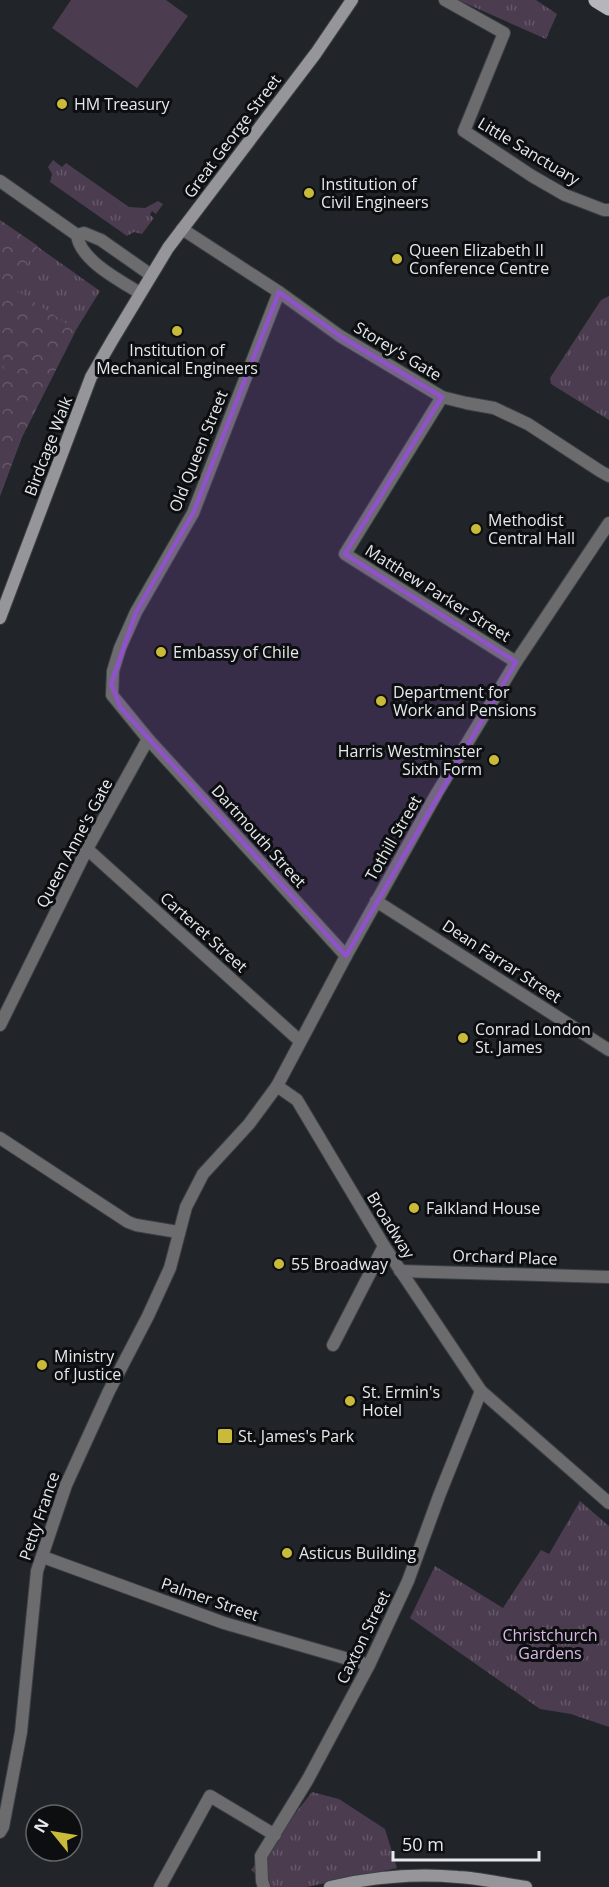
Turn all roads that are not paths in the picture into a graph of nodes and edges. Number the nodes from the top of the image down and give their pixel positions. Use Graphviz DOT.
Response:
graph roads {
  1 [pos="352,0"];
  2 [pos="445,0"];
  3 [pos="596,0"];
  4 [pos="609,8"];
  5 [pos="0,181"];
  6 [pos="609,210"];
  7 [pos="182,229"];
  8 [pos="77,235"];
  9 [pos="151,275"];
  10 [pos="279,292"];
  11 [pos="140,293"];
  12 [pos="442,397"];
  13 [pos="609,476"];
  14 [pos="609,523"];
  15 [pos="0,618"];
  16 [pos="516,662"];
  17 [pos="148,739"];
  18 [pos="87,849"];
  19 [pos="376,901"];
  20 [pos="346,956"];
  21 [pos="0,1025"];
  22 [pos="300,1041"];
  23 [pos="609,1050"];
  24 [pos="277,1086"];
  25 [pos="0,1138"];
  26 [pos="178,1232"];
  27 [pos="384,1246"];
  28 [pos="400,1271"];
  29 [pos="609,1277"];
  30 [pos="333,1345"];
  31 [pos="482,1391"];
  32 [pos="609,1503"];
  33 [pos="43,1557"];
  34 [pos="369,1665"];
  35 [pos="0,1832"];
  36 [pos="275,1835"];
  37 [pos="457,1882"];
  38 [pos="160,1887"];
  39 [pos="264,1887"];
  40 [pos="330,1887"];
  41 [pos="526,1887"];
  1 -- 7 [label="street, Great George Street"];
  2 -- 6 [label="street, Little Sanctuary"];
  3 -- 4 [label="main road"];
  5 -- 8 [label="street"];
  7 -- 9 [label="street, Great George Street"];
  7 -- 10 [label="street, Storey's Gate"];
  8 -- 9 [label="street"];
  8 -- 11 [label="street"];
  9 -- 11 [label="street, Great George Street"];
  10 -- 12 [label="street, Storey's Gate"];
  10 -- 17 [label="street, Old Queen Street"];
  11 -- 15 [label="street, Birdcage Walk"];
  12 -- 13 [label="street, Storey's Gate"];
  12 -- 16 [label="street, Matthew Parker Street"];
  14 -- 16 [label="street, Tothill Street"];
  16 -- 19 [label="street, Tothill Street"];
  17 -- 18 [label="street, Queen Anne's Gate"];
  17 -- 20 [label="street, Dartmouth Street"];
  18 -- 21 [label="street, Queen Anne's Gate"];
  18 -- 22 [label="street, Carteret Street"];
  19 -- 20 [label="street, Tothill Street"];
  19 -- 23 [label="street, Dean Farrar Street"];
  20 -- 22 [label="street, Tothill Street"];
  22 -- 24 [label="street, Tothill Street"];
  24 -- 26 [label="street"];
  24 -- 27 [label="street, Broadway"];
  25 -- 26 [label="street"];
  26 -- 33 [label="street, Petty France"];
  27 -- 28 [label="street, Broadway"];
  27 -- 30 [label="street"];
  28 -- 29 [label="street, Orchard Place"];
  28 -- 31 [label="street, Broadway"];
  31 -- 32 [label="street, Broadway"];
  31 -- 34 [label="street, Caxton Street"];
  33 -- 34 [label="street, Palmer Street"];
  33 -- 35 [label="street, Petty France"];
  34 -- 36 [label="street, Caxton Street"];
  36 -- 38 [label="street"];
  36 -- 39 [label="street, Caxton Street"];
  37 -- 40 [label="street"];
  37 -- 41 [label="street"];
}
